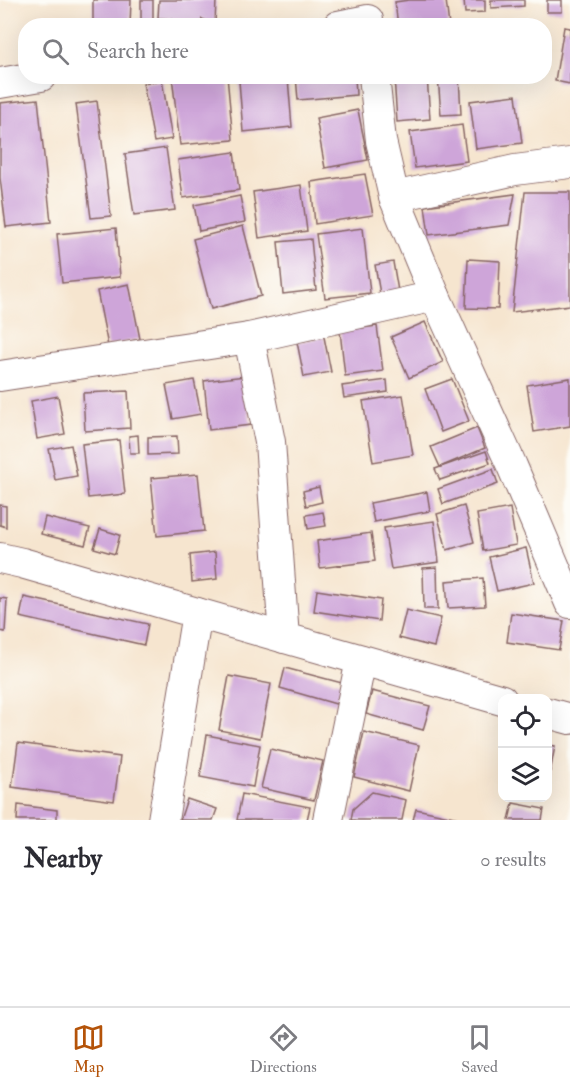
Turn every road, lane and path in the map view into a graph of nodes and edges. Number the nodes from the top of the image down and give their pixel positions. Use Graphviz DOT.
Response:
graph roads {
  1 [pos="18,80"];
  2 [pos="0,83"];
  3 [pos="375,84"];
  4 [pos="570,163"];
  5 [pos="394,197"];
  6 [pos="435,296"];
  7 [pos="249,338"];
  8 [pos="0,376"];
  9 [pos="0,558"];
  10 [pos="570,603"];
  11 [pos="197,613"];
  12 [pos="284,638"];
  13 [pos="362,660"];
  14 [pos="498,699"];
  15 [pos="552,713"];
  16 [pos="570,719"];
  17 [pos="163,820"];
  18 [pos="328,820"];
  1 -- 2 [label="street"];
  3 -- 5 [label="street"];
  4 -- 5 [label="street"];
  5 -- 6 [label="street"];
  6 -- 7 [label="street"];
  6 -- 10 [label="street"];
  7 -- 8 [label="street"];
  7 -- 12 [label="street"];
  9 -- 11 [label="street"];
  11 -- 12 [label="street"];
  11 -- 17 [label="street"];
  12 -- 13 [label="street"];
  13 -- 14 [label="street"];
  13 -- 18 [label="street"];
  15 -- 16 [label="street"];
}
